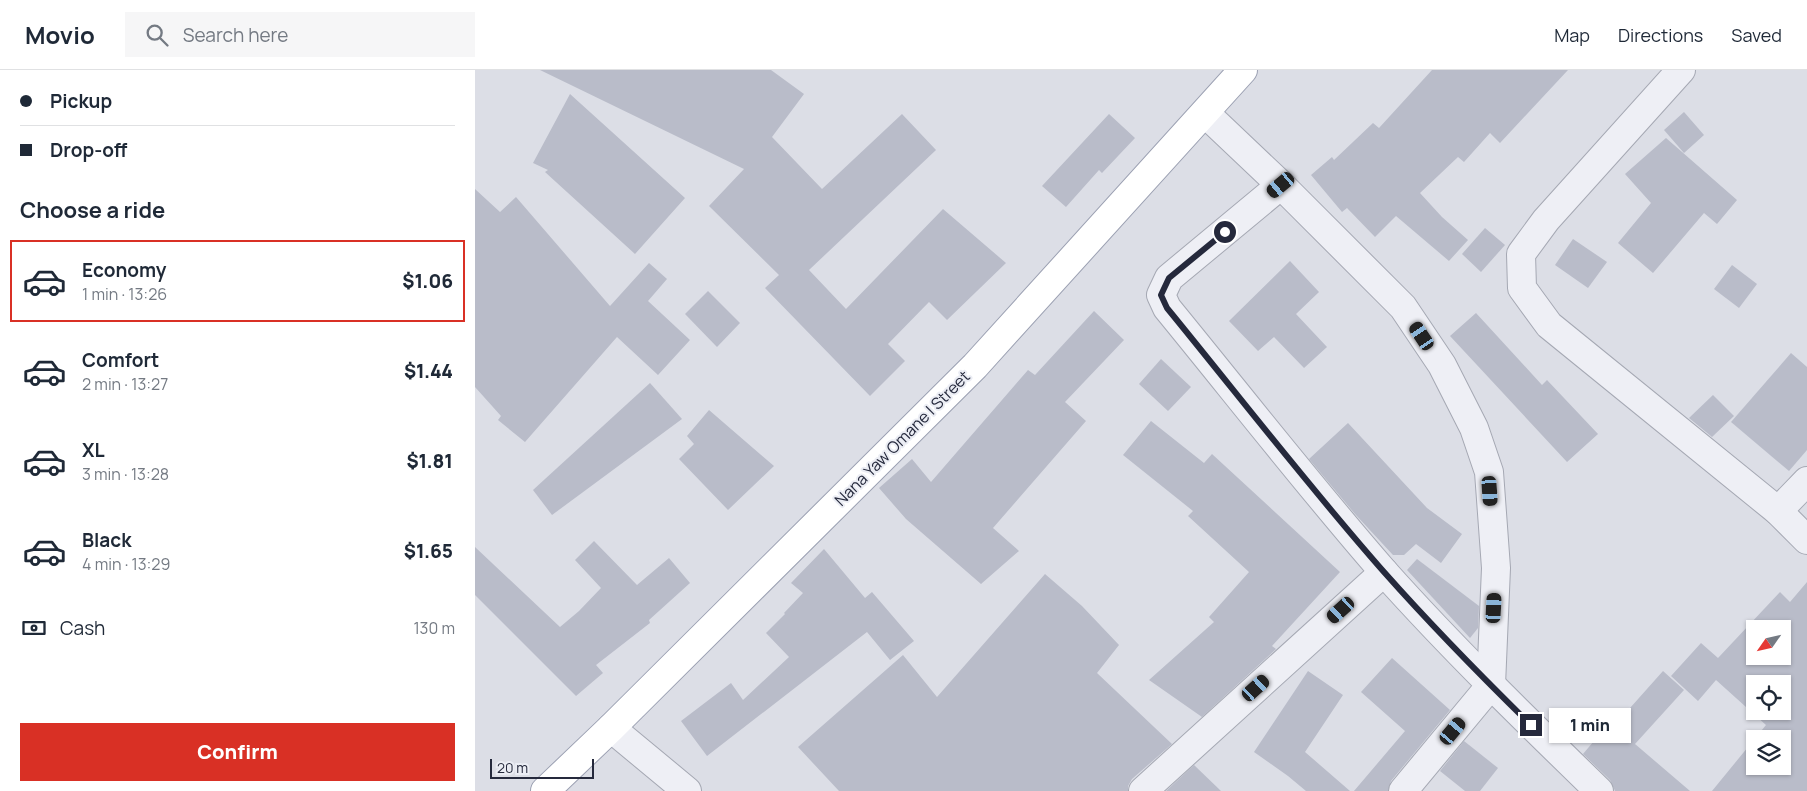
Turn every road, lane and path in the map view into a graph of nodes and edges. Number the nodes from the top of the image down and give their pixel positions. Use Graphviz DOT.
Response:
graph roads {
  1 [pos="1681,70"];
  2 [pos="1239,71"];
  3 [pos="1205,113"];
  4 [pos="1281,185"];
  5 [pos="1807,481"];
  6 [pos="1778,511"];
  7 [pos="1807,540"];
  8 [pos="1384,572"];
  9 [pos="1491,686"];
  10 [pos="611,728"];
  11 [pos="545,791"];
  12 [pos="687,791"];
  13 [pos="1143,791"];
  14 [pos="1403,791"];
  15 [pos="1599,791"];
  1 -- 6 [label="street"];
  2 -- 3 [label="main road, Nana Yaw Omane I Street"];
  3 -- 4 [label="street"];
  3 -- 10 [label="main road, Nana Yaw Omane I Street"];
  4 -- 8 [label="street"];
  4 -- 9 [label="street"];
  5 -- 6 [label="street"];
  6 -- 7 [label="street"];
  8 -- 9 [label="street"];
  8 -- 13 [label="street"];
  9 -- 14 [label="street"];
  9 -- 15 [label="street"];
  10 -- 11 [label="main road, Nana Yaw Omane I Street"];
  10 -- 12 [label="street"];
}
